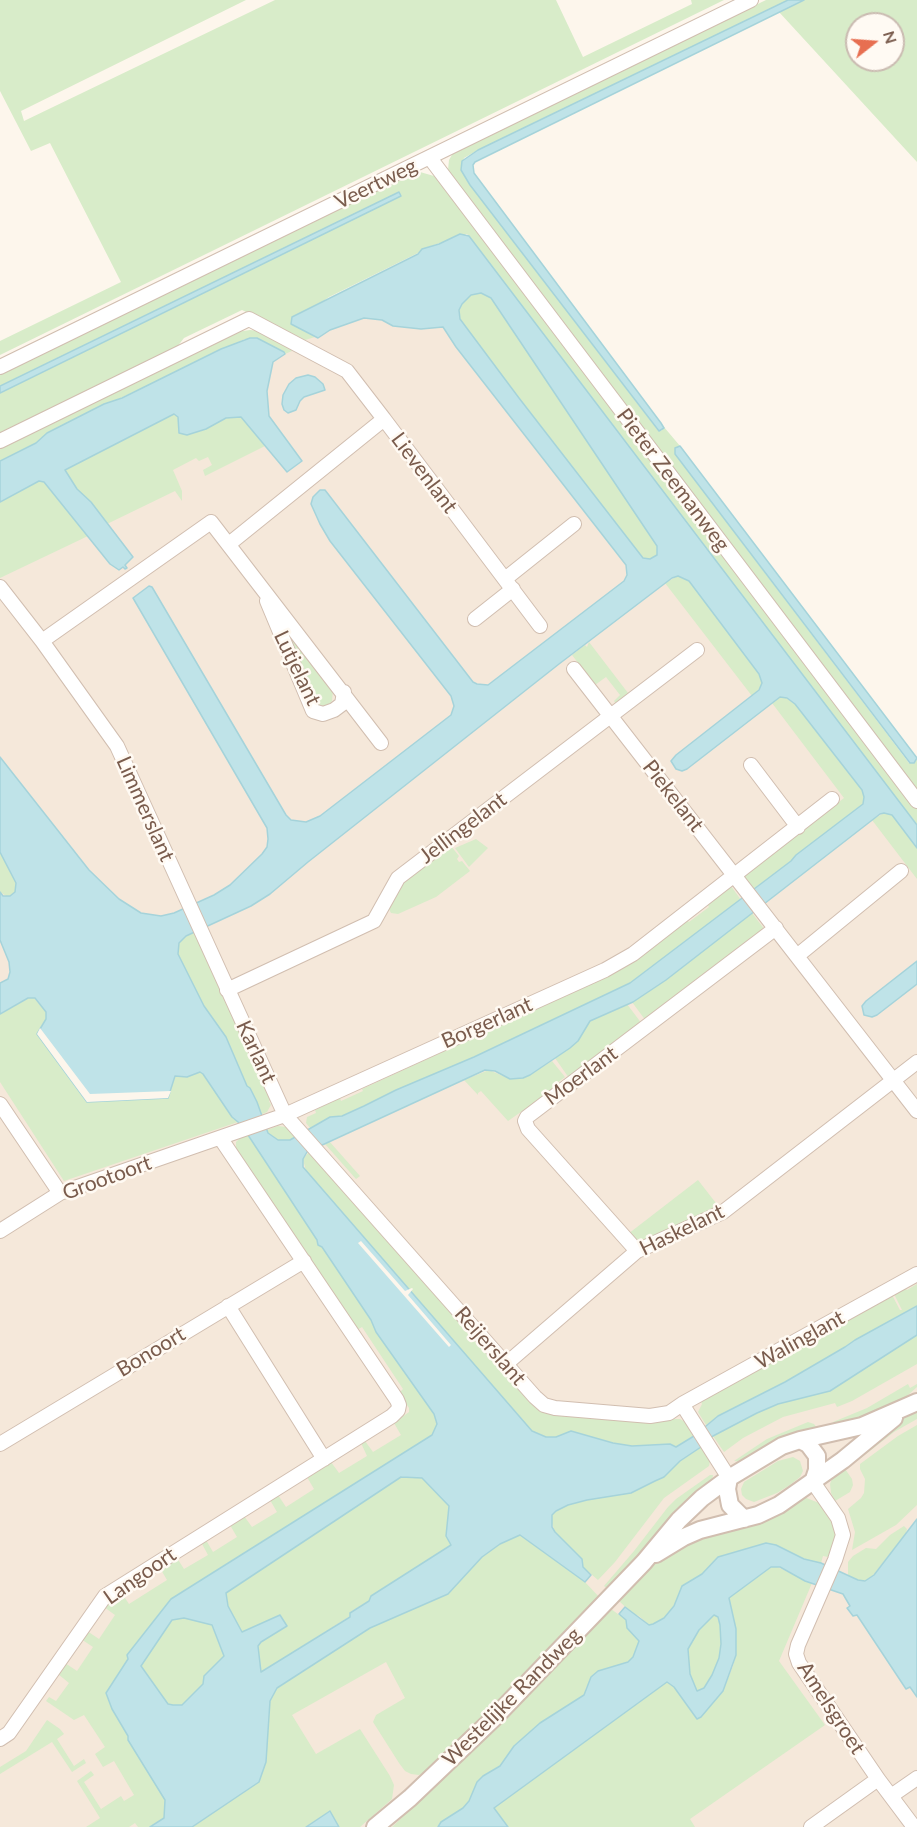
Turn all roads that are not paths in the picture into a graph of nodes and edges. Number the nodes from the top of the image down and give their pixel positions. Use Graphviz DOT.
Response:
graph roads {
  1 [pos="751,0"];
  2 [pos="430,158"];
  3 [pos="0,367"];
  4 [pos="384,419"];
  5 [pos="0,441"];
  6 [pos="574,524"];
  7 [pos="229,544"];
  8 [pos="509,584"];
  9 [pos="0,587"];
  10 [pos="263,588"];
  11 [pos="475,619"];
  12 [pos="540,626"];
  13 [pos="42,641"];
  14 [pos="697,650"];
  15 [pos="574,669"];
  16 [pos="344,692"];
  17 [pos="611,716"];
  18 [pos="381,743"];
  19 [pos="751,765"];
  20 [pos="832,799"];
  21 [pos="917,801"];
  22 [pos="798,827"];
  23 [pos="901,871"];
  24 [pos="737,878"];
  25 [pos="772,923"];
  26 [pos="797,956"];
  27 [pos="227,990"];
  28 [pos="917,1062"];
  29 [pos="893,1080"];
  30 [pos="0,1104"];
  31 [pos="917,1111"];
  32 [pos="279,1117"];
  33 [pos="221,1138"];
  34 [pos="60,1193"];
  35 [pos="0,1231"];
  36 [pos="637,1251"];
  37 [pos="304,1261"];
  38 [pos="917,1274"];
  39 [pos="228,1306"];
  40 [pos="506,1365"];
  41 [pos="682,1404"];
  42 [pos="911,1405"];
  43 [pos="800,1440"];
  44 [pos="0,1444"];
  45 [pos="324,1459"];
  46 [pos="729,1478"];
  47 [pos="813,1482"];
  48 [pos="744,1519"];
  49 [pos="644,1562"];
  50 [pos="0,1739"];
  51 [pos="917,1778"];
  52 [pos="878,1779"];
  53 [pos="891,1796"];
  54 [pos="375,1827"];
  55 [pos="811,1827"];
  56 [pos="914,1827"];
  1 -- 2 [label="street, Veertweg"];
  2 -- 3 [label="street, Veertweg"];
  2 -- 21 [label="street, Pieter Zeemanweg"];
  4 -- 5 [label="street"];
  4 -- 7 [label="street, Lievenlant"];
  4 -- 8 [label="street, Lievenlant"];
  6 -- 8 [label="street"];
  7 -- 10 [label="street, Lutjelant"];
  7 -- 13 [label="street, Lutjelant"];
  8 -- 11 [label="street"];
  8 -- 12 [label="street, Lievenlant"];
  9 -- 13 [label="street, Limmerslant"];
  10 -- 16 [label="street, Lutjelant"];
  10 -- 16 [label="street, Lutjelant"];
  13 -- 27 [label="street, Limmerslant"];
  14 -- 17 [label="street, Jellingelant"];
  15 -- 17 [label="street"];
  16 -- 18 [label="street, Lutjelant"];
  17 -- 24 [label="street, Piekelant"];
  17 -- 27 [label="street, Jellingelant"];
  19 -- 22 [label="street"];
  20 -- 22 [label="street"];
  22 -- 24 [label="street"];
  23 -- 26 [label="street"];
  24 -- 25 [label="street"];
  24 -- 32 [label="street, Borgerlant"];
  25 -- 26 [label="street"];
  25 -- 36 [label="street, Moerlant"];
  26 -- 29 [label="street"];
  27 -- 32 [label="street, Karlant"];
  28 -- 29 [label="street"];
  29 -- 31 [label="street"];
  29 -- 36 [label="street, Haskelant"];
  30 -- 34 [label="street"];
  32 -- 33 [label="street, Borgerlant"];
  32 -- 40 [label="street, Reijerslant"];
  33 -- 34 [label="street, Grootoort"];
  33 -- 37 [label="street, Langoort"];
  34 -- 35 [label="street, Grootoort"];
  36 -- 40 [label="street, Haskelant"];
  37 -- 39 [label="street, Bonoort"];
  37 -- 45 [label="street, Langoort"];
  38 -- 41 [label="street, Walinglant"];
  39 -- 44 [label="street, Bonoort"];
  39 -- 45 [label="street"];
  40 -- 41 [label="street, Reijerslant"];
  41 -- 46 [label="street"];
  42 -- 43 [label="street, Westelijke Randweg"];
  42 -- 47 [label="street, Westelijke Randweg"];
  43 -- 46 [label="street, Westelijke Randweg"];
  43 -- 47 [label="street"];
  45 -- 50 [label="street, Langoort"];
  46 -- 48 [label="street"];
  46 -- 49 [label="street, Westelijke Randweg"];
  47 -- 48 [label="street, Westelijke Randweg"];
  47 -- 52 [label="street, Amelsgroet"];
  48 -- 49 [label="street, Westelijke Randweg"];
  49 -- 54 [label="street, Westelijke Randweg"];
  51 -- 53 [label="street"];
  52 -- 53 [label="street, Amelsgroet"];
  52 -- 55 [label="street"];
  53 -- 56 [label="street, Amelsgroet"];
}
